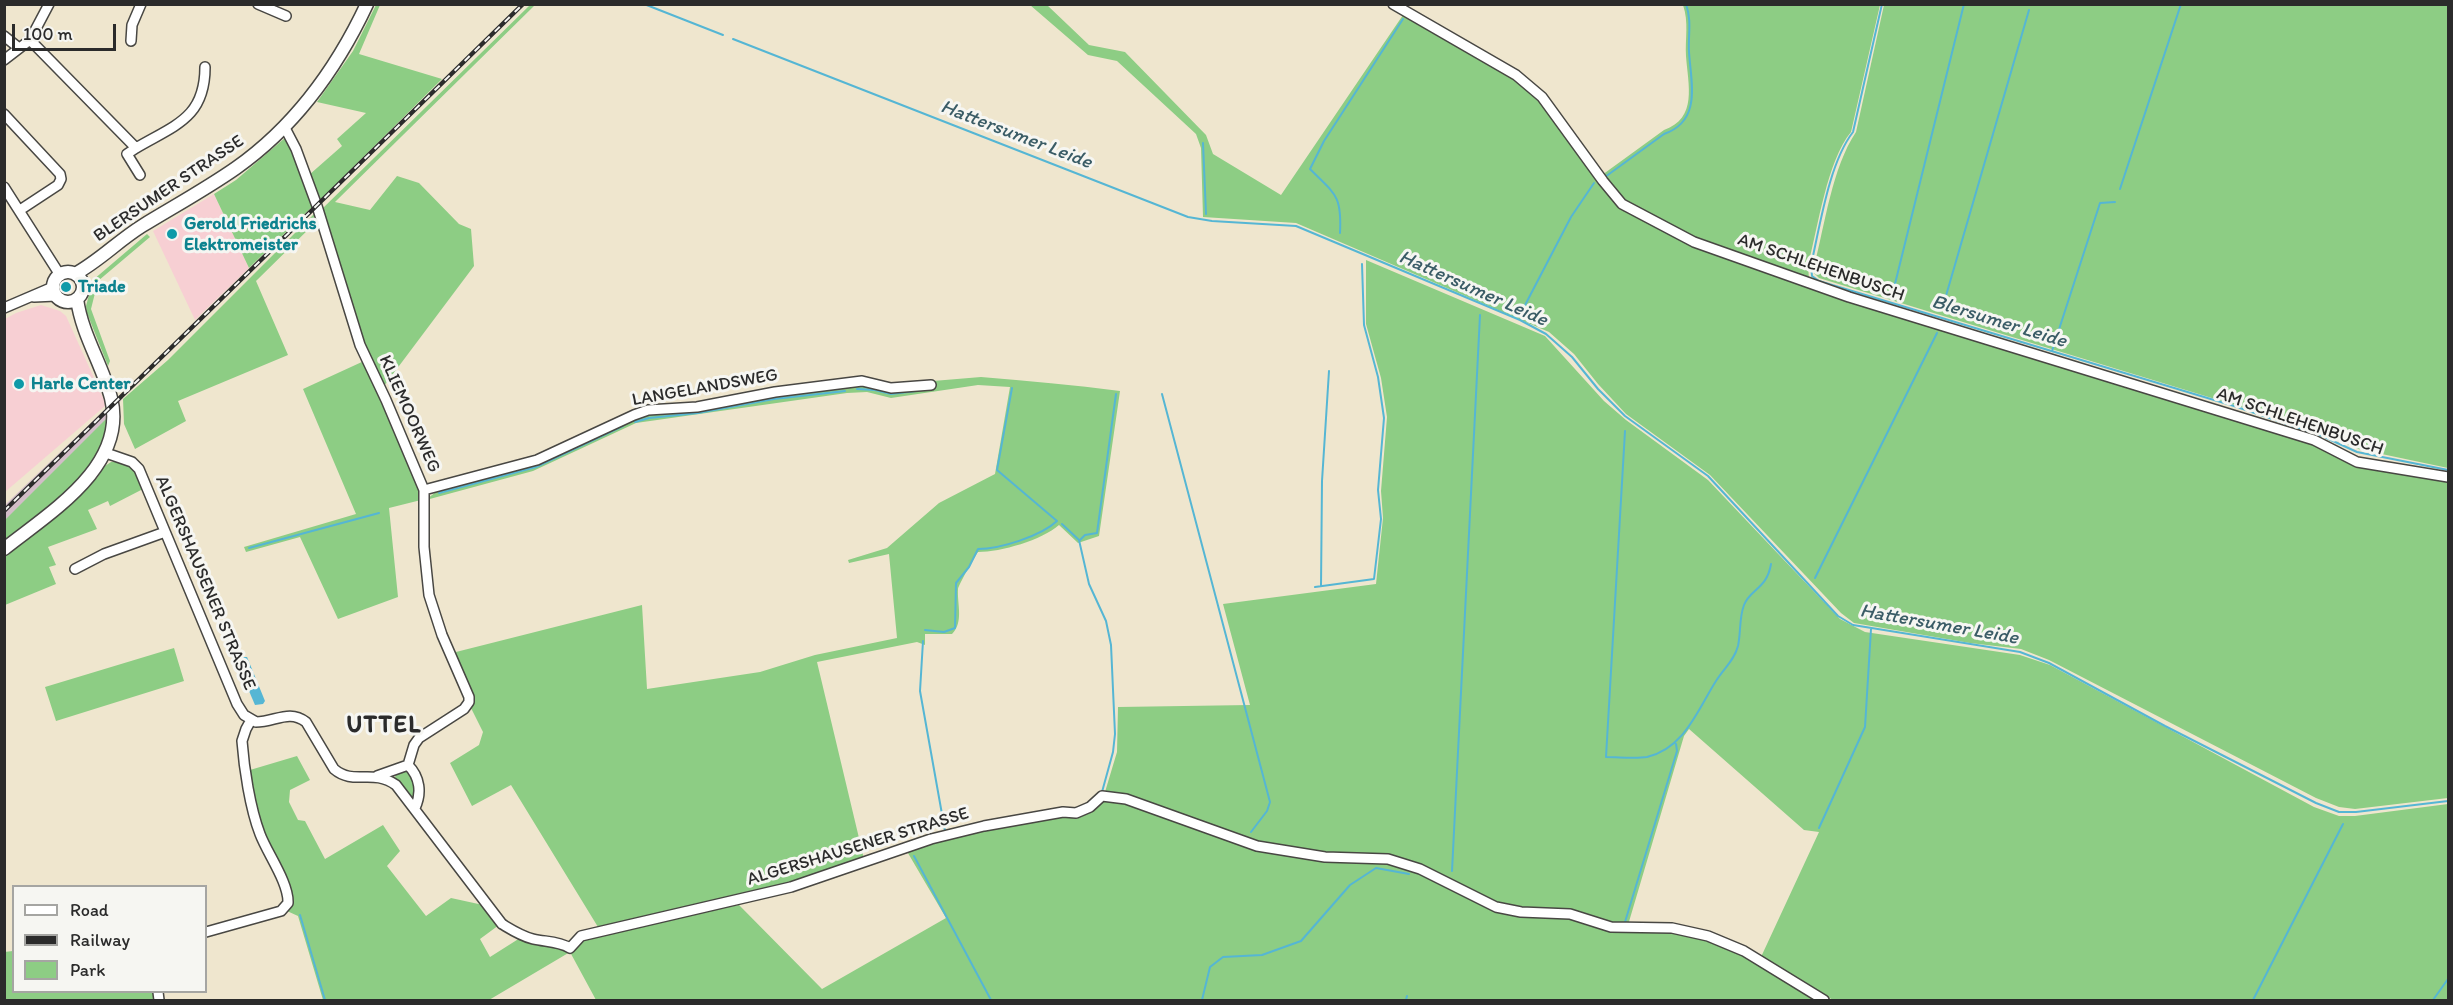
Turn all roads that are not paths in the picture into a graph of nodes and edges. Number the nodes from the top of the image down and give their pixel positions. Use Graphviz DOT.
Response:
graph roads {
  1 [pos="49,4"];
  2 [pos="141,4"];
  3 [pos="258,4"];
  4 [pos="367,4"];
  5 [pos="1393,4"];
  6 [pos="286,16"];
  7 [pos="4,36"];
  8 [pos="30,40"];
  9 [pos="131,41"];
  10 [pos="19,48"];
  11 [pos="4,60"];
  12 [pos="205,67"];
  13 [pos="4,114"];
  14 [pos="284,126"];
  15 [pos="136,148"];
  16 [pos="140,175"];
  17 [pos="4,187"];
  18 [pos="20,210"];
  19 [pos="60,275"];
  20 [pos="78,278"];
  21 [pos="55,291"];
  22 [pos="72,301"];
  23 [pos="4,308"];
  24 [pos="930,385"];
  25 [pos="106,453"];
  26 [pos="2448,477"];
  27 [pos="424,490"];
  28 [pos="165,532"];
  29 [pos="4,549"];
  30 [pos="75,569"];
  31 [pos="251,720"];
  32 [pos="408,765"];
  33 [pos="377,776"];
  34 [pos="415,808"];
  35 [pos="207,932"];
  36 [pos="1824,1000"];
  1 -- 8 [label="street"];
  2 -- 9 [label="street"];
  3 -- 6 [label="street"];
  4 -- 14 [label="main road, BLERSUMER STRASSE"];
  5 -- 26 [label="street, AM SCHLEHENBUSCH"];
  7 -- 10 [label="street"];
  8 -- 10 [label="street"];
  8 -- 15 [label="street"];
  10 -- 11 [label="street"];
  12 -- 15 [label="street"];
  13 -- 18 [label="street"];
  14 -- 20 [label="main road, BLERSUMER STRASSE"];
  14 -- 27 [label="street, KLIEMOORWEG"];
  15 -- 16 [label="street"];
  17 -- 18 [label="street"];
  18 -- 19 [label="street"];
  19 -- 20 [label="main road"];
  19 -- 21 [label="main road"];
  20 -- 22 [label="main road"];
  21 -- 22 [label="main road"];
  21 -- 23 [label="street"];
  22 -- 25 [label="main road"];
  24 -- 27 [label="street, LANGELANDSWEG"];
  25 -- 28 [label="street, ALGERSHAUSENER STRASSE"];
  25 -- 29 [label="main road"];
  27 -- 32 [label="street, KLIEMOORWEG"];
  28 -- 30 [label="street"];
  28 -- 31 [label="street, ALGERSHAUSENER STRASSE"];
  31 -- 33 [label="street"];
  31 -- 35 [label="street"];
  32 -- 33 [label="street"];
  32 -- 34 [label="street"];
  33 -- 34 [label="street, ALGERSHAUSENER STRASSE"];
  34 -- 36 [label="street, ALGERSHAUSENER STRASSE"];
}
